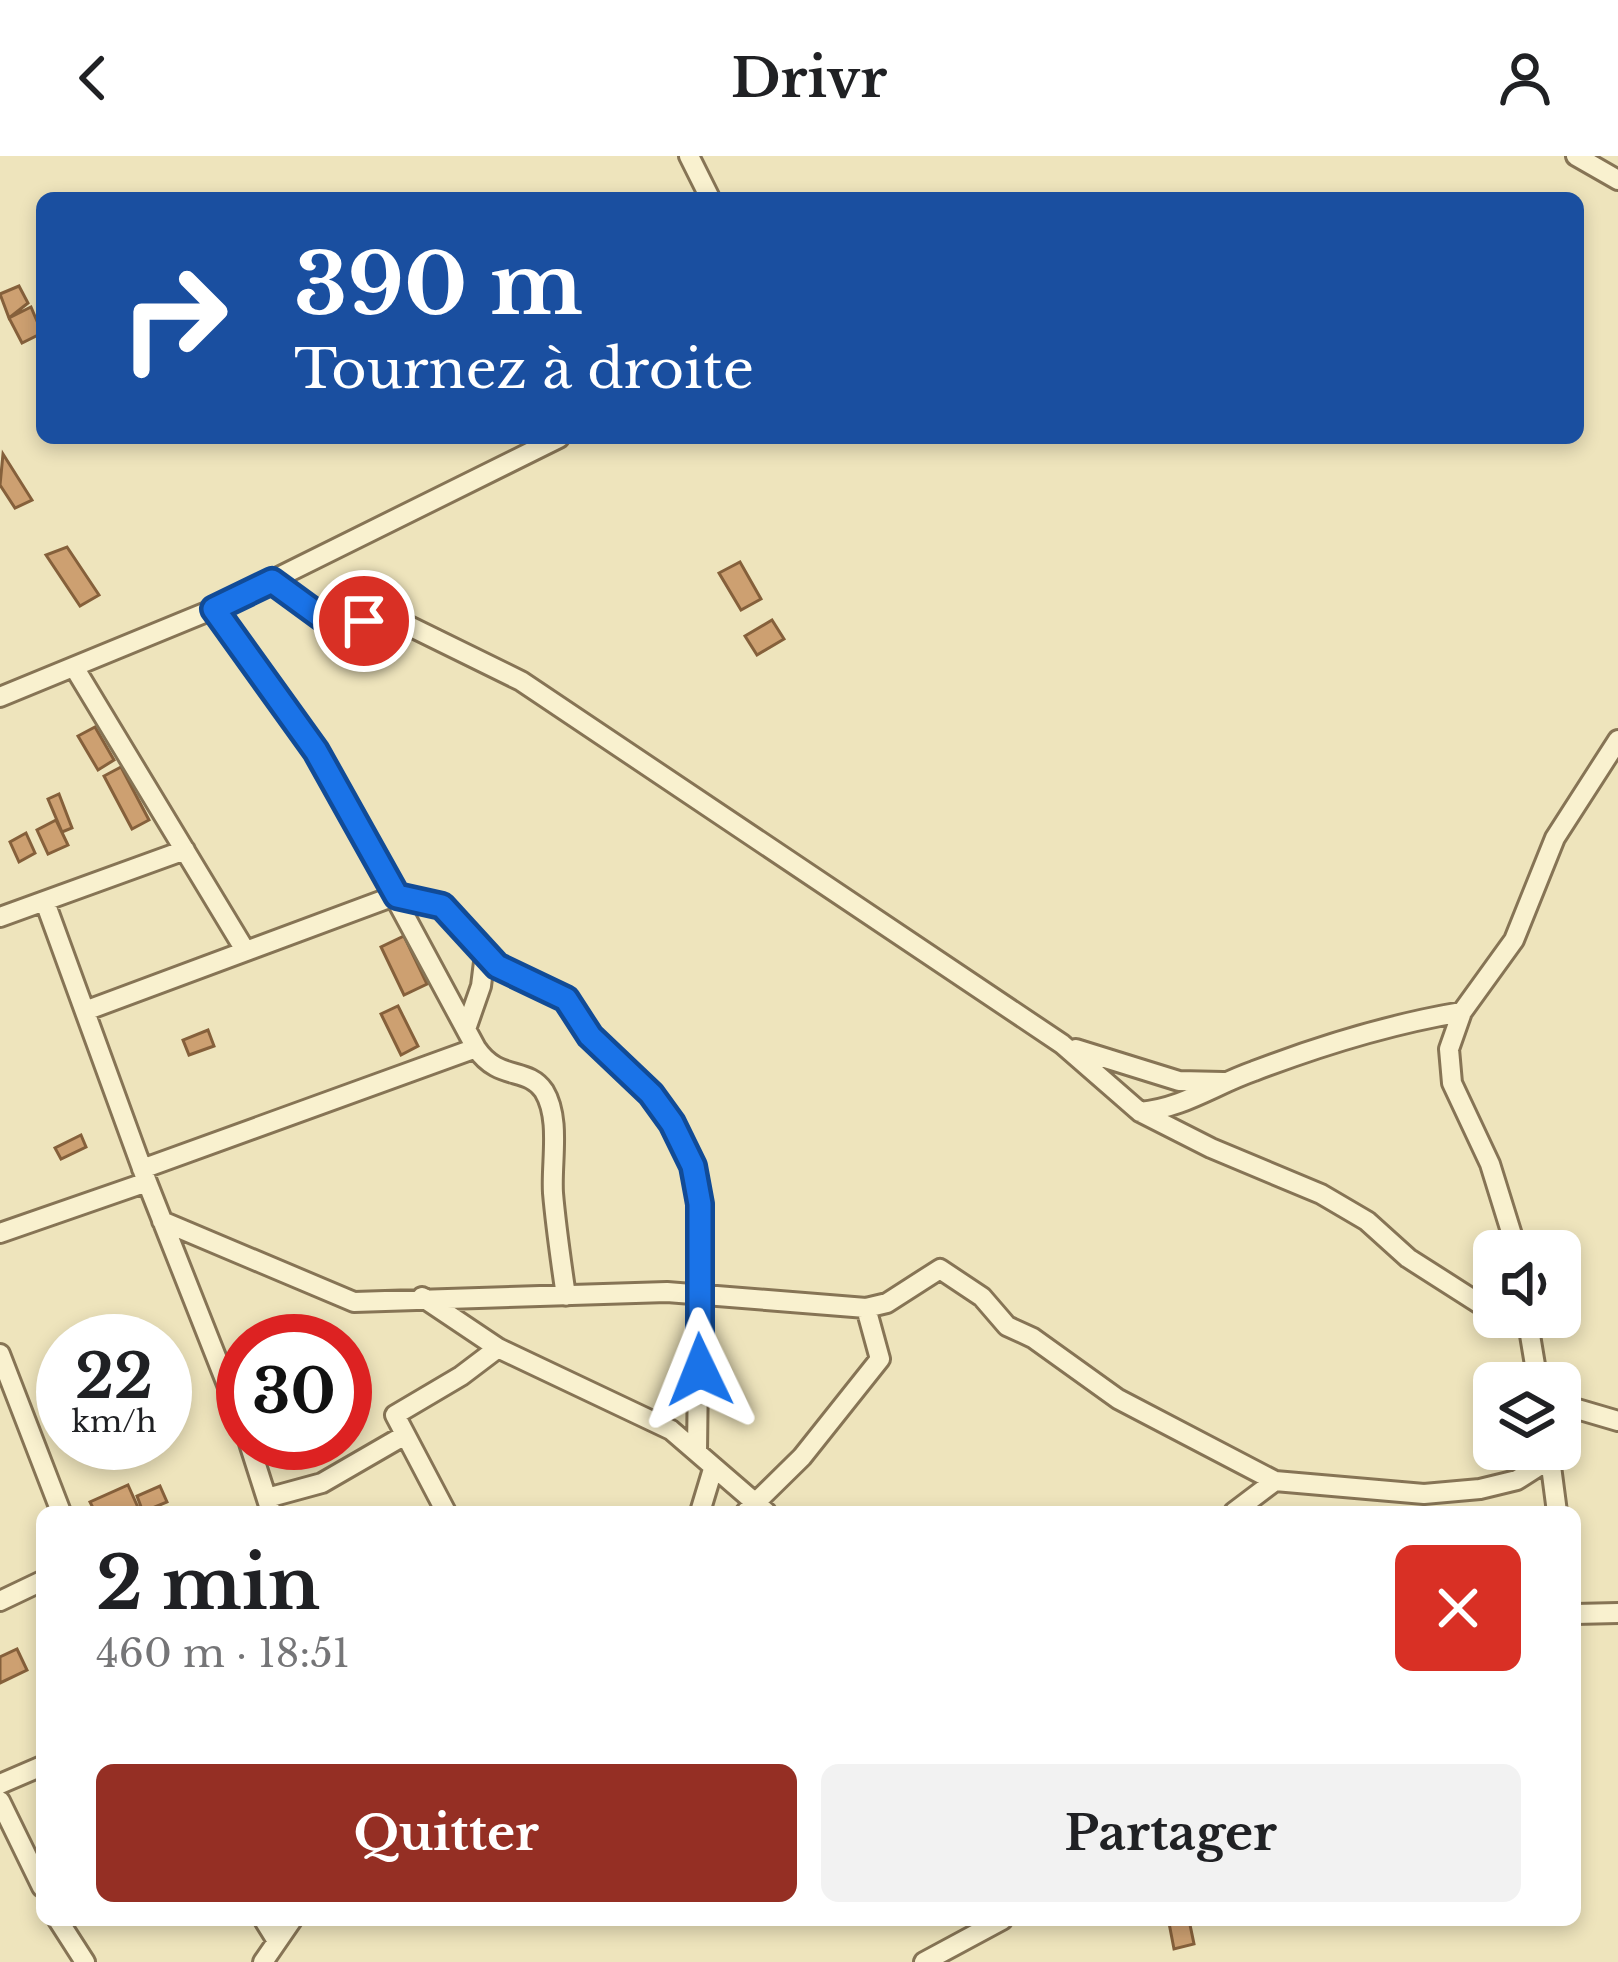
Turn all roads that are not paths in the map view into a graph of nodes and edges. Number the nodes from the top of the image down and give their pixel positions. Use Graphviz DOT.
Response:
graph roads {
  1 [pos="688,156"];
  2 [pos="1576,156"];
  3 [pos="1618,180"];
  4 [pos="707,192"];
  5 [pos="547,444"];
  6 [pos="272,581"];
  7 [pos="214,609"];
  8 [pos="74,667"];
  9 [pos="0,697"];
  10 [pos="1618,740"];
  11 [pos="185,850"];
  12 [pos="397,896"];
  13 [pos="45,902"];
  14 [pos="0,917"];
  15 [pos="245,950"];
  16 [pos="485,954"];
  17 [pos="85,1011"];
  18 [pos="1462,1012"];
  19 [pos="466,1029"];
  20 [pos="1061,1044"];
  21 [pos="476,1048"];
  22 [pos="1228,1082"];
  23 [pos="1140,1112"];
  24 [pos="145,1176"];
  25 [pos="163,1221"];
  26 [pos="1510,1230"];
  27 [pos="0,1234"];
  28 [pos="697,1293"];
  29 [pos="566,1296"];
  30 [pos="421,1297"];
  31 [pos="1473,1300"];
  32 [pos="866,1308"];
  33 [pos="1522,1338"];
  34 [pos="1529,1338"];
  35 [pos="1530,1345"];
  36 [pos="498,1348"];
  37 [pos="0,1354"];
  38 [pos="216,1356"];
  39 [pos="1534,1362"];
  40 [pos="1581,1410"];
  41 [pos="1618,1421"];
  42 [pos="405,1435"];
  43 [pos="697,1452"];
  44 [pos="713,1469"];
  45 [pos="258,1470"];
  46 [pos="1529,1470"];
  47 [pos="1551,1470"];
  48 [pos="1275,1481"];
  49 [pos="1428,1493"];
  50 [pos="269,1505"];
  51 [pos="59,1506"];
  52 [pos="443,1506"];
  53 [pos="702,1506"];
  54 [pos="753,1506"];
  55 [pos="757,1506"];
  56 [pos="1242,1506"];
  57 [pos="1414,1506"];
  58 [pos="1442,1506"];
  59 [pos="1556,1506"];
  60 [pos="36,1584"];
  61 [pos="0,1601"];
  62 [pos="1618,1613"];
  63 [pos="1581,1614"];
  64 [pos="36,1769"];
  65 [pos="0,1784"];
  66 [pos="0,1801"];
  67 [pos="36,1875"];
  68 [pos="62,1926"];
  69 [pos="268,1926"];
  70 [pos="288,1926"];
  71 [pos="991,1926"];
  72 [pos="277,1941"];
  73 [pos="85,1962"];
  74 [pos="263,1962"];
  75 [pos="924,1962"];
  1 -- 4 [label="street"];
  2 -- 3 [label="street"];
  5 -- 6 [label="street"];
  6 -- 7 [label="street"];
  6 -- 20 [label="street"];
  7 -- 8 [label="street"];
  7 -- 12 [label="street"];
  8 -- 9 [label="street"];
  8 -- 11 [label="street"];
  10 -- 18 [label="street"];
  11 -- 13 [label="street"];
  11 -- 15 [label="street"];
  12 -- 15 [label="street"];
  12 -- 16 [label="street"];
  12 -- 19 [label="street"];
  13 -- 14 [label="street"];
  13 -- 17 [label="street"];
  15 -- 17 [label="street"];
  16 -- 19 [label="street"];
  16 -- 28 [label="street"];
  17 -- 24 [label="street"];
  18 -- 22 [label="street"];
  18 -- 26 [label="street"];
  19 -- 21 [label="street"];
  20 -- 22 [label="street"];
  20 -- 23 [label="street"];
  21 -- 24 [label="street"];
  21 -- 29 [label="street"];
  22 -- 23 [label="street"];
  23 -- 31 [label="street"];
  24 -- 25 [label="street"];
  24 -- 27 [label="street"];
  25 -- 30 [label="street"];
  25 -- 38 [label="street"];
  28 -- 29 [label="street"];
  28 -- 32 [label="street"];
  28 -- 43 [label="street"];
  29 -- 30 [label="street"];
  30 -- 36 [label="street"];
  32 -- 48 [label="street"];
  32 -- 55 [label="street"];
  33 -- 35 [label="street"];
  34 -- 35 [label="street"];
  35 -- 39 [label="street"];
  36 -- 42 [label="street"];
  36 -- 43 [label="street"];
  37 -- 51 [label="street"];
  40 -- 41 [label="street"];
  42 -- 50 [label="street"];
  42 -- 52 [label="street"];
  43 -- 44 [label="street"];
  44 -- 53 [label="street"];
  44 -- 54 [label="street"];
  45 -- 50 [label="street"];
  46 -- 49 [label="street"];
  47 -- 59 [label="street"];
  48 -- 49 [label="street"];
  48 -- 56 [label="street"];
  49 -- 57 [label="street"];
  49 -- 58 [label="street"];
  60 -- 61 [label="street"];
  62 -- 63 [label="street"];
  64 -- 65 [label="street"];
  66 -- 67 [label="street"];
  68 -- 73 [label="street"];
  69 -- 72 [label="street"];
  70 -- 72 [label="street"];
  71 -- 75 [label="street"];
  72 -- 74 [label="street"];
}
